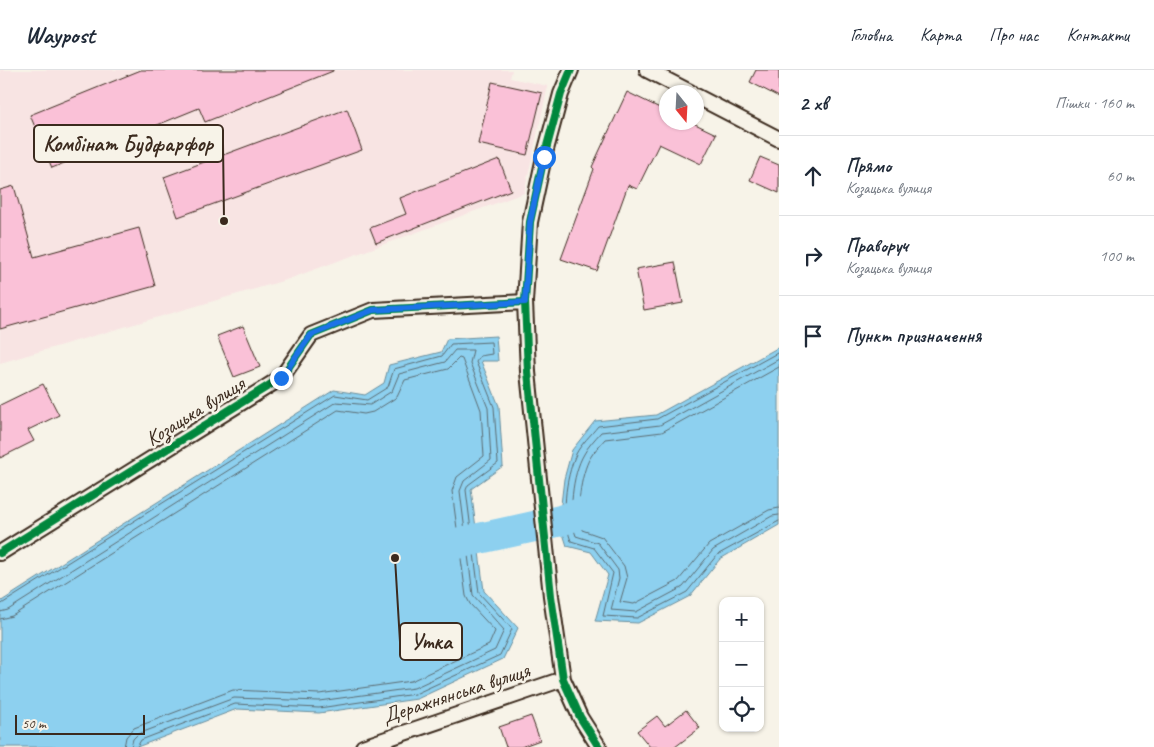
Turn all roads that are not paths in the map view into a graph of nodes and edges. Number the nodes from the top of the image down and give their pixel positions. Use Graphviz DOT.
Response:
graph roads {
  1 [pos="571,70"];
  2 [pos="647,70"];
  3 [pos="676,85"];
  4 [pos="704,100"];
  5 [pos="779,139"];
  6 [pos="525,302"];
  7 [pos="0,553"];
  8 [pos="563,679"];
  9 [pos="363,747"];
  10 [pos="599,747"];
  1 -- 6 [label="street"];
  2 -- 3 [label="street"];
  4 -- 5 [label="street"];
  6 -- 7 [label="street, Козацька вулиця"];
  6 -- 8 [label="street"];
  8 -- 9 [label="street, Деражнянська вулиця"];
  8 -- 10 [label="street"];
}
